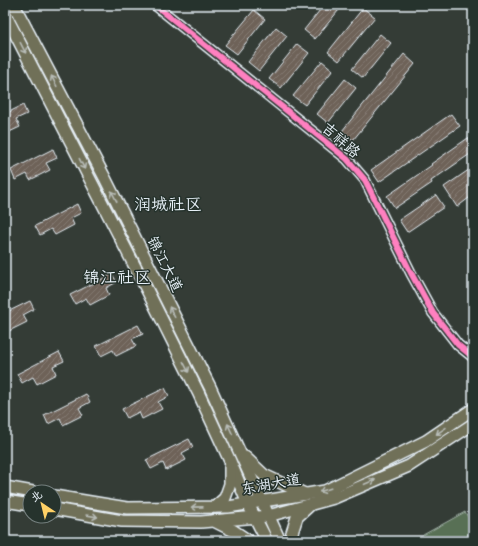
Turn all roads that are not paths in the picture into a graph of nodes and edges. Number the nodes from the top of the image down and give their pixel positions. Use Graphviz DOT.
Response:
graph roads {
  1 [pos="14,5"];
  2 [pos="155,5"];
  3 [pos="5,14"];
  4 [pos="473,357"];
  5 [pos="473,409"];
  6 [pos="473,424"];
  7 [pos="241,453"];
  8 [pos="230,461"];
  9 [pos="5,487"];
  10 [pos="22,490"];
  11 [pos="305,494"];
  12 [pos="62,497"];
  13 [pos="5,501"];
  14 [pos="263,501"];
  15 [pos="22,504"];
  16 [pos="248,504"];
  17 [pos="310,505"];
  18 [pos="215,507"];
  19 [pos="62,510"];
  20 [pos="268,516"];
  21 [pos="255,517"];
  22 [pos="213,521"];
  23 [pos="249,541"];
  24 [pos="267,541"];
  25 [pos="280,541"];
  26 [pos="290,541"];
  7 -- 1 [label="main road, 锦江大道, one-way"];
  2 -- 4 [label="street, 吉祥路"];
  3 -- 8 [label="main road, 锦江大道, one-way"];
  5 -- 11 [label="main road, 东湖大道, one-way"];
  17 -- 6 [label="main road, 东湖大道, one-way"];
  7 -- 11 [label="main road"];
  7 -- 14 [label="main road, 锦江大道"];
  8 -- 16 [label="main road, 锦江大道"];
  8 -- 18 [label="main road"];
  9 -- 10 [label="main road"];
  11 -- 14 [label="main road, 东湖大道"];
  18 -- 12 [label="main road, 东湖大道, one-way"];
  13 -- 15 [label="main road"];
  14 -- 16 [label="main road, 东湖大道"];
  14 -- 20 [label="main road, 锦江大道"];
  16 -- 18 [label="main road, 东湖大道"];
  16 -- 21 [label="main road, 锦江大道"];
  17 -- 20 [label="main road, 东湖大道"];
  17 -- 26 [label="main road"];
  19 -- 22 [label="main road, 东湖大道, one-way"];
  20 -- 21 [label="main road, 东湖大道"];
  20 -- 25 [label="main road, 锦江大道"];
  21 -- 22 [label="main road, 东湖大道"];
  21 -- 24 [label="main road, 锦江大道"];
  22 -- 23 [label="main road"];
}
